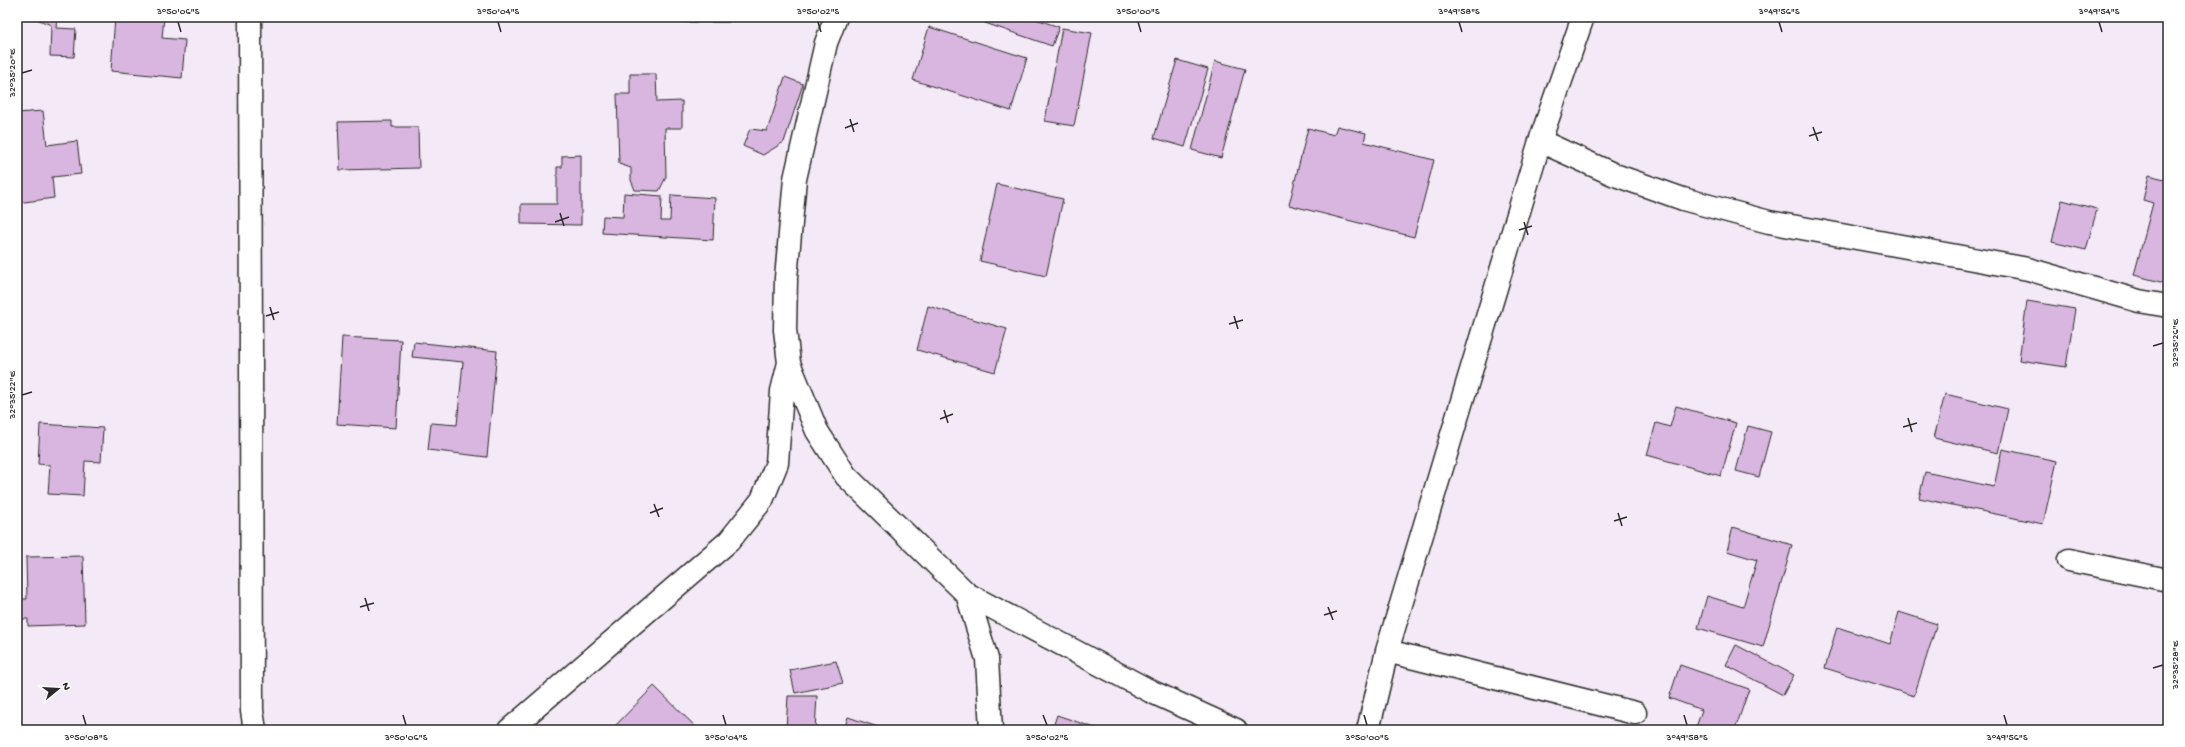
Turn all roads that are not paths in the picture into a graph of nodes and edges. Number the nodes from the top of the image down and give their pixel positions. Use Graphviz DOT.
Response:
graph roads {
  1 [pos="250,17"];
  2 [pos="836,17"];
  3 [pos="1583,17"];
  4 [pos="1540,141"];
  5 [pos="2168,306"];
  6 [pos="789,363"];
  7 [pos="2069,560"];
  8 [pos="2168,580"];
  9 [pos="968,594"];
  10 [pos="1387,651"];
  11 [pos="1635,713"];
  12 [pos="255,730"];
  13 [pos="509,730"];
  14 [pos="991,730"];
  15 [pos="1236,730"];
  16 [pos="1368,730"];
  1 -- 12 [label="street"];
  2 -- 6 [label="street"];
  3 -- 4 [label="street"];
  4 -- 5 [label="street"];
  4 -- 10 [label="street"];
  6 -- 9 [label="street"];
  6 -- 13 [label="street"];
  7 -- 8 [label="street"];
  9 -- 14 [label="street"];
  9 -- 15 [label="street"];
  10 -- 11 [label="street"];
  10 -- 16 [label="street"];
}
